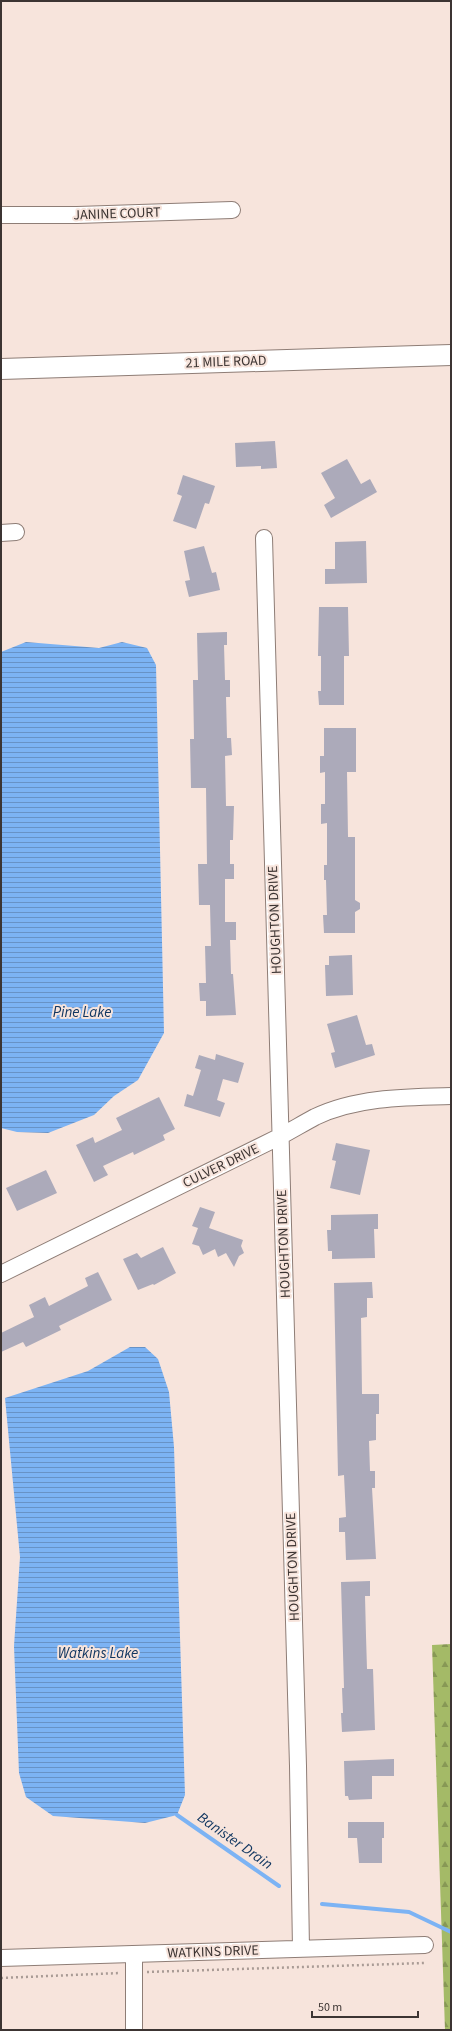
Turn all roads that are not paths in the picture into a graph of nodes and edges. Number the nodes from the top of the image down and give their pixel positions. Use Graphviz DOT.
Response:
graph roads {
  1 [pos="232,210"];
  2 [pos="1,215"];
  3 [pos="451,355"];
  4 [pos="1,369"];
  5 [pos="264,538"];
  6 [pos="451,1096"];
  7 [pos="281,1136"];
  8 [pos="1,1274"];
  9 [pos="424,1945"];
  10 [pos="301,1949"];
  11 [pos="134,1954"];
  12 [pos="1,1958"];
  13 [pos="134,2030"];
  1 -- 2 [label="street, JANINE COURT"];
  3 -- 4 [label="street, 21 MILE ROAD"];
  5 -- 7 [label="street, HOUGHTON DRIVE"];
  6 -- 7 [label="street, CULVER DRIVE"];
  7 -- 8 [label="street, CULVER DRIVE"];
  7 -- 10 [label="street, HOUGHTON DRIVE"];
  9 -- 10 [label="street, WATKINS DRIVE"];
  10 -- 11 [label="street, WATKINS DRIVE"];
  11 -- 12 [label="street, WATKINS DRIVE"];
  11 -- 13 [label="street"];
}
